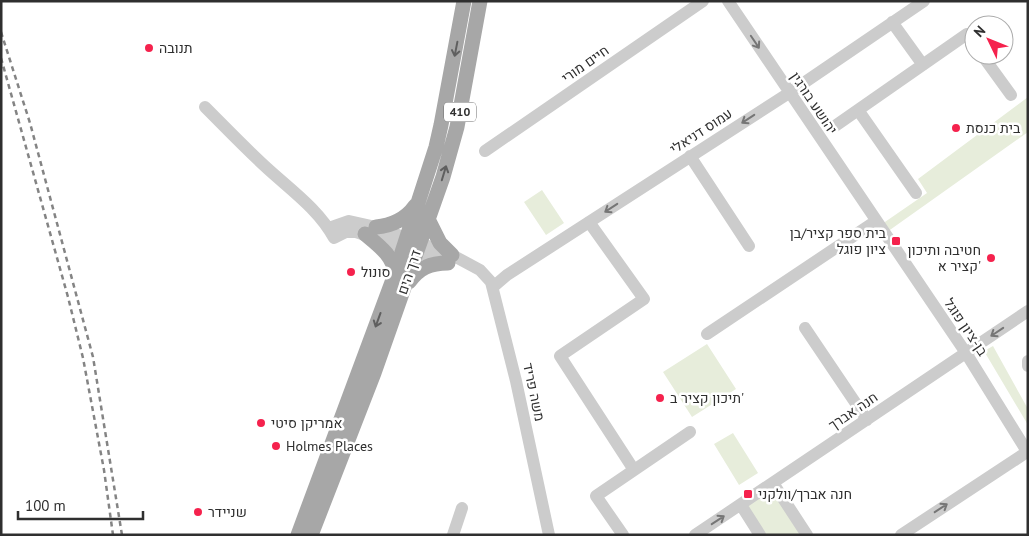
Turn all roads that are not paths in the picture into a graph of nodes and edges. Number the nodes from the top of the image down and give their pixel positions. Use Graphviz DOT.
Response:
graph roads {
  1 [pos="464,1"];
  2 [pos="480,1"];
  3 [pos="703,1"];
  4 [pos="728,1"];
  5 [pos="924,1"];
  6 [pos="892,22"];
  7 [pos="964,42"];
  8 [pos="923,65"];
  9 [pos="989,65"];
  10 [pos="789,93"];
  11 [pos="1011,95"];
  12 [pos="205,107"];
  13 [pos="858,110"];
  14 [pos="835,126"];
  15 [pos="485,151"];
  16 [pos="690,156"];
  17 [pos="916,193"];
  18 [pos="418,201"];
  19 [pos="428,219"];
  20 [pos="876,220"];
  21 [pos="590,222"];
  22 [pos="370,230"];
  23 [pos="411,245"];
  24 [pos="749,246"];
  25 [pos="450,259"];
  26 [pos="475,268"];
  27 [pos="395,274"];
  28 [pos="507,275"];
  29 [pos="494,287"];
  30 [pos="403,290"];
  31 [pos="1028,311"];
  32 [pos="805,328"];
  33 [pos="707,334"];
  34 [pos="966,352"];
  35 [pos="1028,361"];
  36 [pos="1028,366"];
  37 [pos="374,373"];
  38 [pos="867,420"];
  39 [pos="690,432"];
  40 [pos="1027,453"];
  41 [pos="634,470"];
  42 [pos="322,472"];
  43 [pos="773,483"];
  44 [pos="741,505"];
  45 [pos="462,508"];
  46 [pos="291,535"];
  47 [pos="298,535"];
  48 [pos="311,535"];
  49 [pos="321,535"];
  50 [pos="453,535"];
  51 [pos="549,535"];
  52 [pos="623,535"];
  53 [pos="695,535"];
  54 [pos="760,535"];
  55 [pos="807,535"];
  56 [pos="901,535"];
  1 -- 18 [label="main road, דרך הים / 410, one-way"];
  19 -- 2 [label="main road, דרך הים / 410, one-way"];
  3 -- 15 [label="street, חיים מורי"];
  4 -- 10 [label="street, יהושע בורגין, one-way"];
  5 -- 6 [label="street, עמוס דניאלי"];
  6 -- 8 [label="street"];
  6 -- 10 [label="street, עמוס דניאלי"];
  7 -- 8 [label="street"];
  8 -- 13 [label="street"];
  9 -- 11 [label="street"];
  10 -- 16 [label="street, עמוס דניאלי, one-way"];
  10 -- 20 [label="street, יהושע בורגין"];
  12 -- 22 [label="street"];
  13 -- 14 [label="street"];
  13 -- 17 [label="street"];
  16 -- 21 [label="street, עמוס דניאלי, one-way"];
  16 -- 24 [label="street"];
  18 -- 22 [label="main road"];
  18 -- 23 [label="main road, דרך הים / 410"];
  19 -- 23 [label="main road, דרך הים / 410"];
  19 -- 25 [label="main road"];
  20 -- 33 [label="street"];
  20 -- 34 [label="street, בן-ציון פוגל"];
  21 -- 28 [label="street, עמוס דניאלי"];
  21 -- 41 [label="street"];
  22 -- 23 [label="street, משה פריד"];
  22 -- 27 [label="main road"];
  23 -- 25 [label="street, משה פריד"];
  23 -- 27 [label="main road, דרך הים / 410"];
  23 -- 30 [label="main road, דרך הים / 410"];
  25 -- 26 [label="street, משה פריד"];
  25 -- 30 [label="main road"];
  26 -- 28 [label="street"];
  26 -- 29 [label="street, משה פריד"];
  27 -- 42 [label="main road, דרך הים / 410, one-way"];
  28 -- 29 [label="street, עמוס דניאלי"];
  29 -- 51 [label="street, משה פריד"];
  30 -- 37 [label="main road, דרך הים / 410"];
  31 -- 34 [label="street, חנה אברך, one-way"];
  32 -- 38 [label="street"];
  34 -- 38 [label="street, חנה אברך"];
  34 -- 40 [label="street, בן-ציון פוגל"];
  35 -- 36 [label="street"];
  37 -- 48 [label="main road, דרך הים / 410"];
  37 -- 49 [label="main road"];
  38 -- 43 [label="street, חנה אברך"];
  39 -- 41 [label="street"];
  56 -- 40 [label="street, one-way"];
  41 -- 52 [label="street"];
  42 -- 46 [label="main road"];
  42 -- 47 [label="main road, דרך הים / 410"];
  43 -- 44 [label="street, חנה אברך"];
  43 -- 55 [label="street"];
  53 -- 44 [label="street, חנה אברך, one-way"];
  44 -- 54 [label="street"];
  45 -- 50 [label="street"];
}
